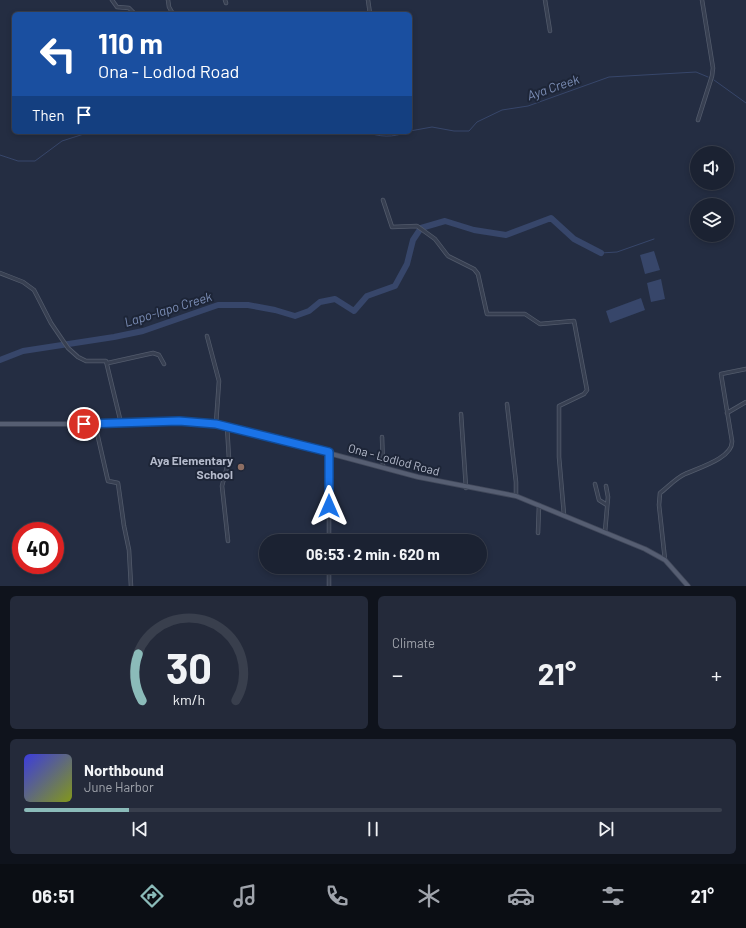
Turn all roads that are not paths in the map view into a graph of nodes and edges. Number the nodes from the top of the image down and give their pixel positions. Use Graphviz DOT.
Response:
graph roads {
  1 [pos="112,0"];
  2 [pos="168,0"];
  3 [pos="368,0"];
  4 [pos="545,0"];
  5 [pos="702,0"];
  6 [pos="132,12"];
  7 [pos="172,12"];
  8 [pos="370,12"];
  9 [pos="550,30"];
  10 [pos="698,120"];
  11 [pos="383,200"];
  12 [pos="0,273"];
  13 [pos="207,336"];
  14 [pos="108,363"];
  15 [pos="164,364"];
  16 [pos="746,369"];
  17 [pos="746,402"];
  18 [pos="507,404"];
  19 [pos="727,413"];
  20 [pos="461,414"];
  21 [pos="121,423"];
  22 [pos="0,424"];
  23 [pos="95,424"];
  24 [pos="216,424"];
  25 [pos="226,426"];
  26 [pos="382,437"];
  27 [pos="329,452"];
  28 [pos="383,467"];
  29 [pos="595,484"];
  30 [pos="606,486"];
  31 [pos="466,488"];
  32 [pos="516,496"];
  33 [pos="539,505"];
  34 [pos="607,505"];
  35 [pos="564,515"];
  36 [pos="604,532"];
  37 [pos="538,533"];
  38 [pos="329,534"];
  39 [pos="228,541"];
  40 [pos="665,560"];
  41 [pos="329,574"];
  42 [pos="131,586"];
  43 [pos="329,586"];
  44 [pos="688,586"];
  1 -- 6 [label="street"];
  2 -- 7 [label="street"];
  3 -- 8 [label="street"];
  4 -- 9 [label="street"];
  5 -- 10 [label="street"];
  11 -- 35 [label="street"];
  12 -- 14 [label="street"];
  13 -- 24 [label="street"];
  14 -- 15 [label="street"];
  14 -- 21 [label="street"];
  16 -- 19 [label="street"];
  17 -- 19 [label="street"];
  18 -- 32 [label="street"];
  19 -- 40 [label="street"];
  20 -- 31 [label="street"];
  21 -- 23 [label="main road, Ona - Lodlod Road"];
  21 -- 24 [label="main road, Ona - Lodlod Road"];
  22 -- 23 [label="main road, Ona - Lodlod Road"];
  23 -- 42 [label="street"];
  24 -- 25 [label="main road, Ona - Lodlod Road"];
  25 -- 27 [label="main road, Ona - Lodlod Road"];
  25 -- 39 [label="street"];
  26 -- 28 [label="street"];
  27 -- 28 [label="main road, Ona - Lodlod Road"];
  27 -- 38 [label="street"];
  28 -- 31 [label="main road, Ona - Lodlod Road"];
  29 -- 34 [label="street"];
  30 -- 34 [label="street"];
  31 -- 32 [label="main road, Ona - Lodlod Road"];
  32 -- 33 [label="main road, Ona - Lodlod Road"];
  33 -- 35 [label="main road, Ona - Lodlod Road"];
  33 -- 37 [label="street"];
  34 -- 36 [label="street"];
  35 -- 36 [label="main road, Ona - Lodlod Road"];
  36 -- 40 [label="main road, Ona - Lodlod Road"];
  40 -- 44 [label="main road, Ona - Lodlod Road"];
  41 -- 43 [label="street"];
}
